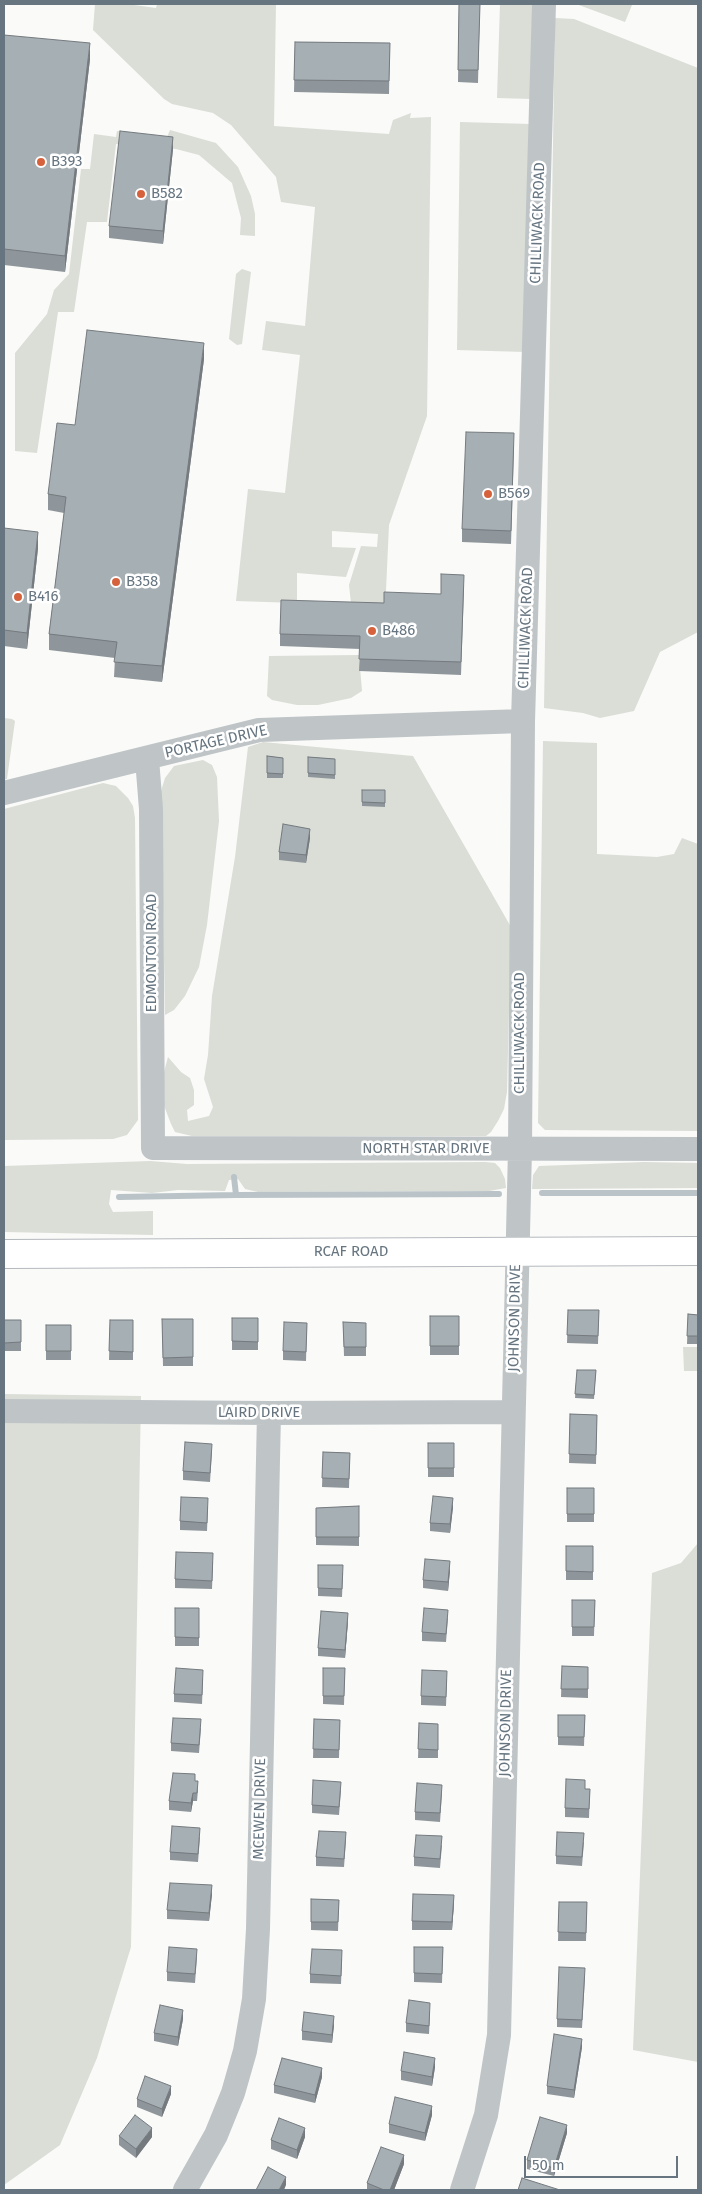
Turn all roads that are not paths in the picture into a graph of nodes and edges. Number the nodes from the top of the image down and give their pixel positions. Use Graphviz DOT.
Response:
graph roads {
  1 [pos="544,4"];
  2 [pos="523,721"];
  3 [pos="147,759"];
  4 [pos="4,793"];
  5 [pos="153,1148"];
  6 [pos="520,1149"];
  7 [pos="698,1149"];
  8 [pos="517,1252"];
  9 [pos="698,1252"];
  10 [pos="4,1254"];
  11 [pos="4,1411"];
  12 [pos="513,1412"];
  13 [pos="269,1413"];
  14 [pos="185,2190"];
  15 [pos="462,2190"];
  1 -- 2 [label="street, CHILLIWACK ROAD"];
  2 -- 3 [label="street, PORTAGE DRIVE"];
  2 -- 6 [label="street, CHILLIWACK ROAD"];
  3 -- 4 [label="street, PORTAGE DRIVE"];
  3 -- 5 [label="street, EDMONTON ROAD"];
  5 -- 6 [label="street, NORTH STAR DRIVE"];
  6 -- 7 [label="street, NORTH STAR DRIVE"];
  6 -- 8 [label="street, CHILLIWACK ROAD"];
  8 -- 9 [label="main road, RCAF ROAD"];
  8 -- 10 [label="main road, RCAF ROAD"];
  8 -- 12 [label="street, JOHNSON DRIVE"];
  11 -- 13 [label="street, LAIRD DRIVE"];
  12 -- 13 [label="street, LAIRD DRIVE"];
  12 -- 15 [label="street, JOHNSON DRIVE"];
  13 -- 14 [label="street, MCEWEN DRIVE"];
}
